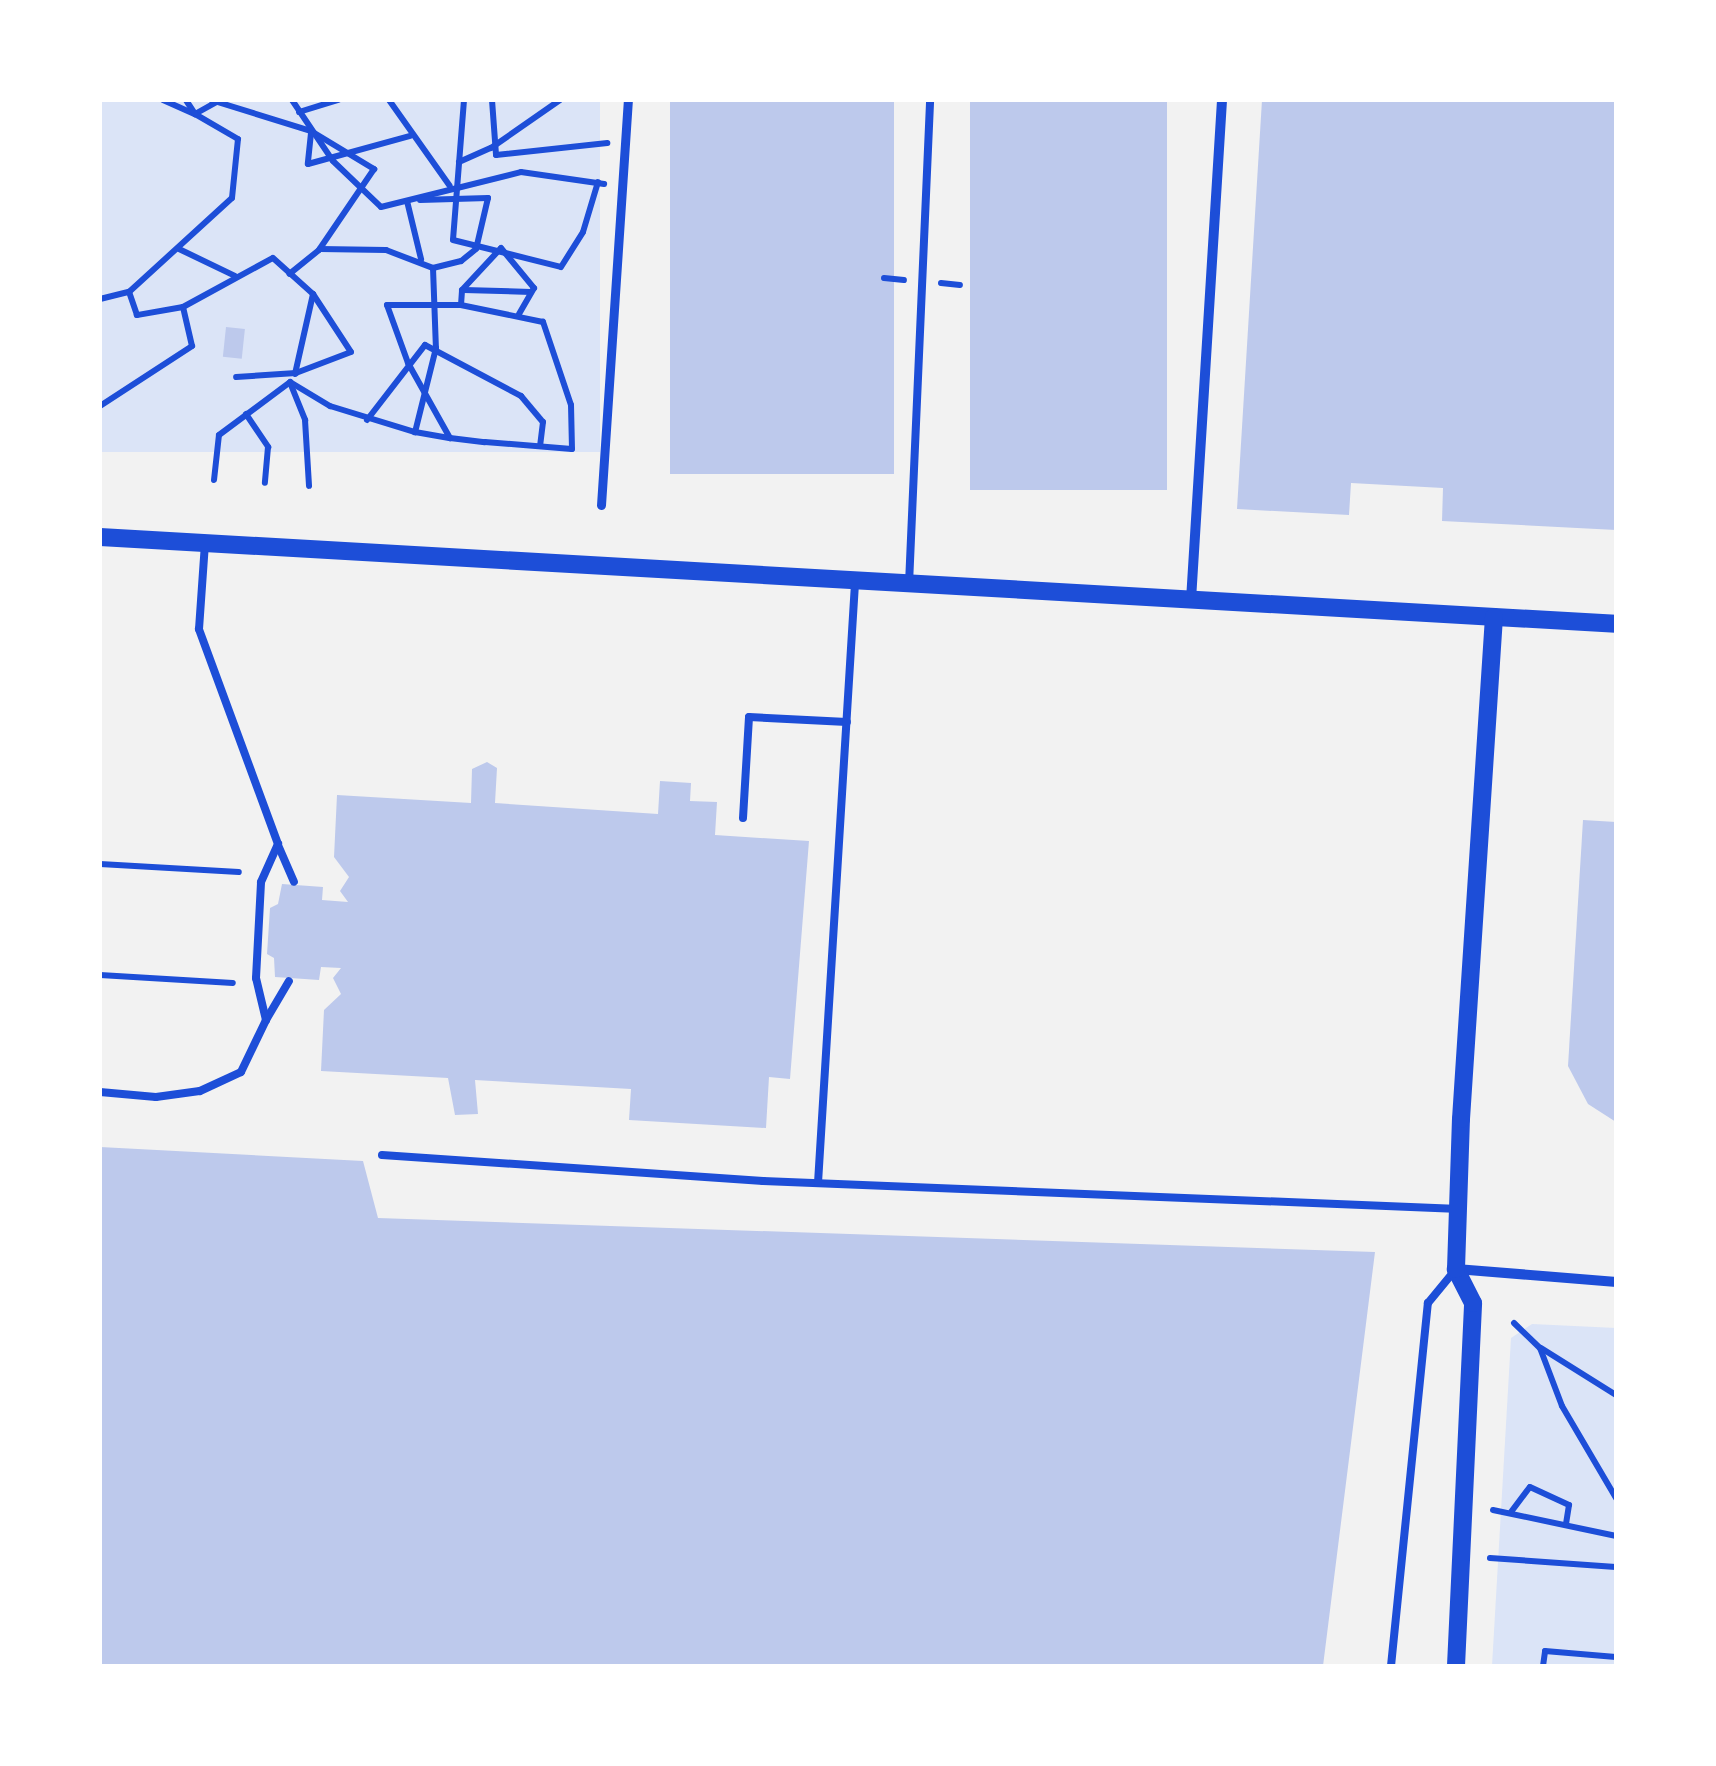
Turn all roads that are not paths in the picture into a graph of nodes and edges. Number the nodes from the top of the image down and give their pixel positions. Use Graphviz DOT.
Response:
graph roads {
  1 [pos="628,100"];
  2 [pos="930,100"];
  3 [pos="1222,100"];
  4 [pos="600,505"];
  5 [pos="100,537"];
  6 [pos="205,543"];
  7 [pos="855,580"];
  8 [pos="909,584"];
  9 [pos="1191,600"];
  10 [pos="1494,617"];
  11 [pos="1616,624"];
  12 [pos="847,722"];
  13 [pos="742,818"];
  14 [pos="278,844"];
  15 [pos="294,882"];
  16 [pos="289,981"];
  17 [pos="266,1020"];
  18 [pos="100,1092"];
  19 [pos="382,1155"];
  20 [pos="818,1182"];
  21 [pos="1459,1210"];
  22 [pos="1456,1269"];
  23 [pos="1616,1282"];
  24 [pos="1391,1666"];
  25 [pos="1456,1666"];
  1 -- 4 [label="street"];
  2 -- 8 [label="lane"];
  3 -- 9 [label="street"];
  5 -- 6 [label="street"];
  6 -- 7 [label="street"];
  6 -- 14 [label="lane"];
  7 -- 8 [label="street"];
  7 -- 12 [label="lane"];
  8 -- 9 [label="street"];
  9 -- 10 [label="street"];
  10 -- 11 [label="street"];
  10 -- 21 [label="street"];
  12 -- 13 [label="lane"];
  12 -- 20 [label="lane"];
  14 -- 15 [label="lane"];
  14 -- 17 [label="lane"];
  16 -- 17 [label="lane"];
  17 -- 18 [label="lane"];
  19 -- 20 [label="lane"];
  20 -- 21 [label="lane"];
  21 -- 22 [label="street"];
  22 -- 23 [label="street"];
  22 -- 24 [label="lane"];
  22 -- 25 [label="street"];
}
